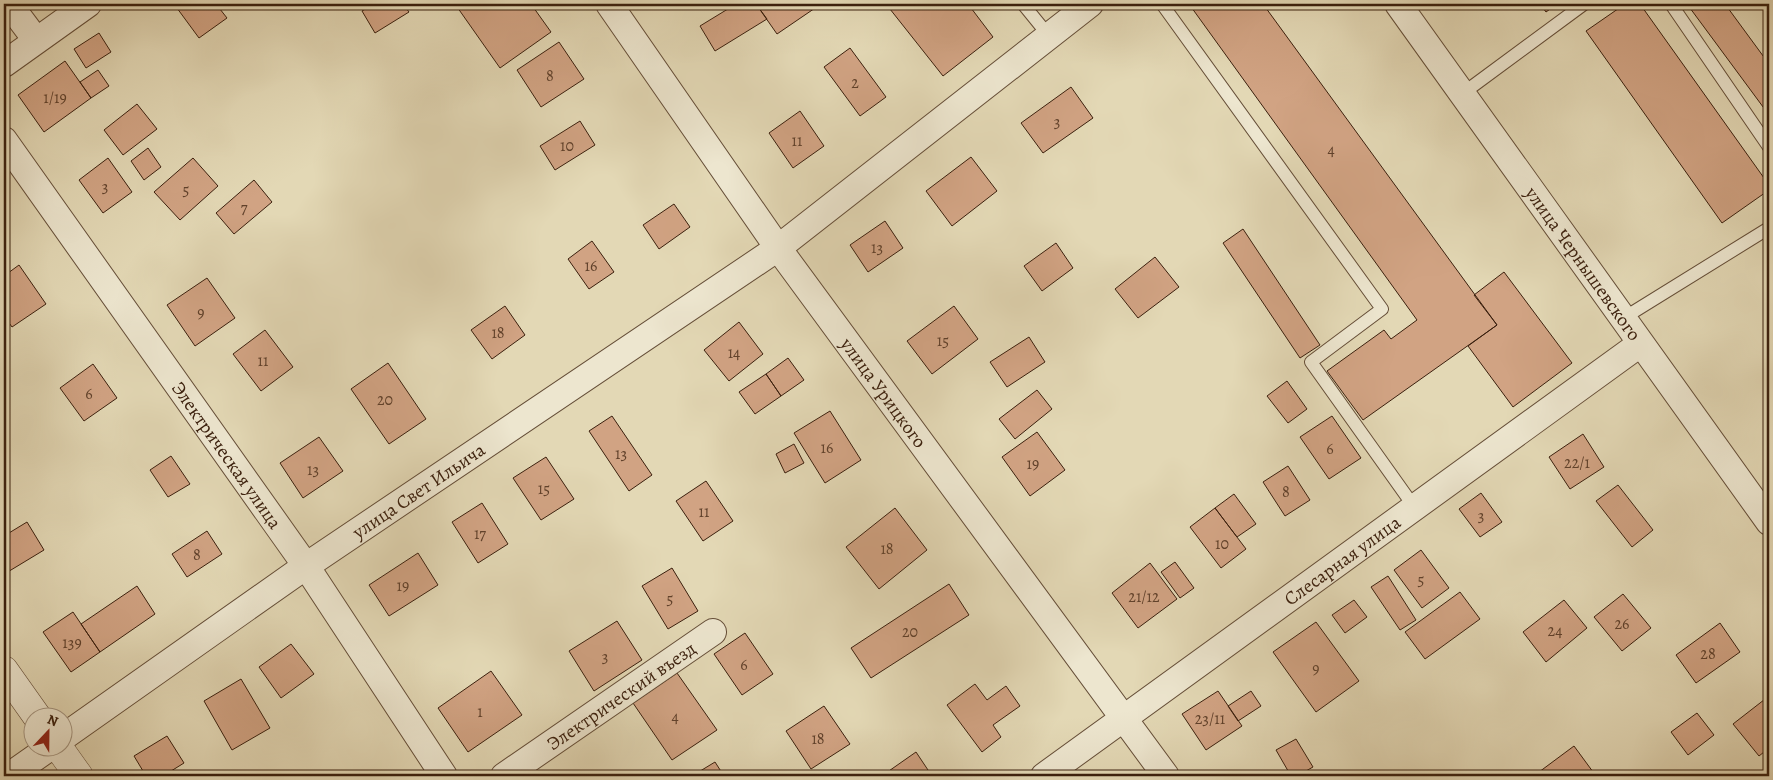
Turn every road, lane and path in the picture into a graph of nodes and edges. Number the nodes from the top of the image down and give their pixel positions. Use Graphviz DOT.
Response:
graph roads {
  1 [pos="9,4"];
  2 [pos="88,4"];
  3 [pos="609,4"];
  4 [pos="1023,4"];
  5 [pos="1090,4"];
  6 [pos="1162,4"];
  7 [pos="1398,4"];
  8 [pos="1584,4"];
  9 [pos="1671,4"];
  10 [pos="1049,36"];
  11 [pos="36,40"];
  12 [pos="4,64"];
  13 [pos="1462,94"];
  14 [pos="4,140"];
  15 [pos="1769,147"];
  16 [pos="1769,228"];
  17 [pos="778,248"];
  18 [pos="1622,319"];
  19 [pos="1640,344"];
  20 [pos="1415,508"];
  21 [pos="1769,522"];
  22 [pos="306,566"];
  23 [pos="713,632"];
  24 [pos="4,670"];
  25 [pos="31,708"];
  26 [pos="1124,719"];
  27 [pos="72,731"];
  28 [pos="35,758"];
  29 [pos="66,758"];
  30 [pos="9,776"];
  31 [pos="79,776"];
  32 [pos="444,776"];
  33 [pos="504,776"];
  34 [pos="1044,776"];
  35 [pos="1166,776"];
  1 -- 11 [label="street"];
  2 -- 11 [label="street"];
  3 -- 17 [label="street, улица Урицкого"];
  4 -- 10 [label="lane"];
  5 -- 10 [label="street, улица Свет Ильича"];
  6 -- 20 [label="lane"];
  7 -- 13 [label="street, улица Чернышевского"];
  8 -- 13 [label="lane"];
  9 -- 15 [label="lane"];
  10 -- 17 [label="street, улица Свет Ильича"];
  11 -- 12 [label="street"];
  13 -- 18 [label="street, улица Чернышевского"];
  14 -- 22 [label="street, Электрическая улица"];
  16 -- 18 [label="lane"];
  17 -- 22 [label="street, улица Свет Ильича"];
  17 -- 26 [label="street, улица Урицкого"];
  18 -- 19 [label="street, улица Чернышевского"];
  19 -- 20 [label="street, Слесарная улица"];
  19 -- 21 [label="street, улица Чернышевского"];
  20 -- 26 [label="street, Слесарная улица"];
  22 -- 27 [label="street, улица Свет Ильича"];
  22 -- 32 [label="street, Электрическая улица"];
  23 -- 33 [label="street, Электрический въезд"];
  24 -- 25 [label="street"];
  26 -- 34 [label="street, Слесарная улица"];
  26 -- 35 [label="street, улица Урицкого"];
  28 -- 30 [label="street"];
  29 -- 31 [label="street"];
}
